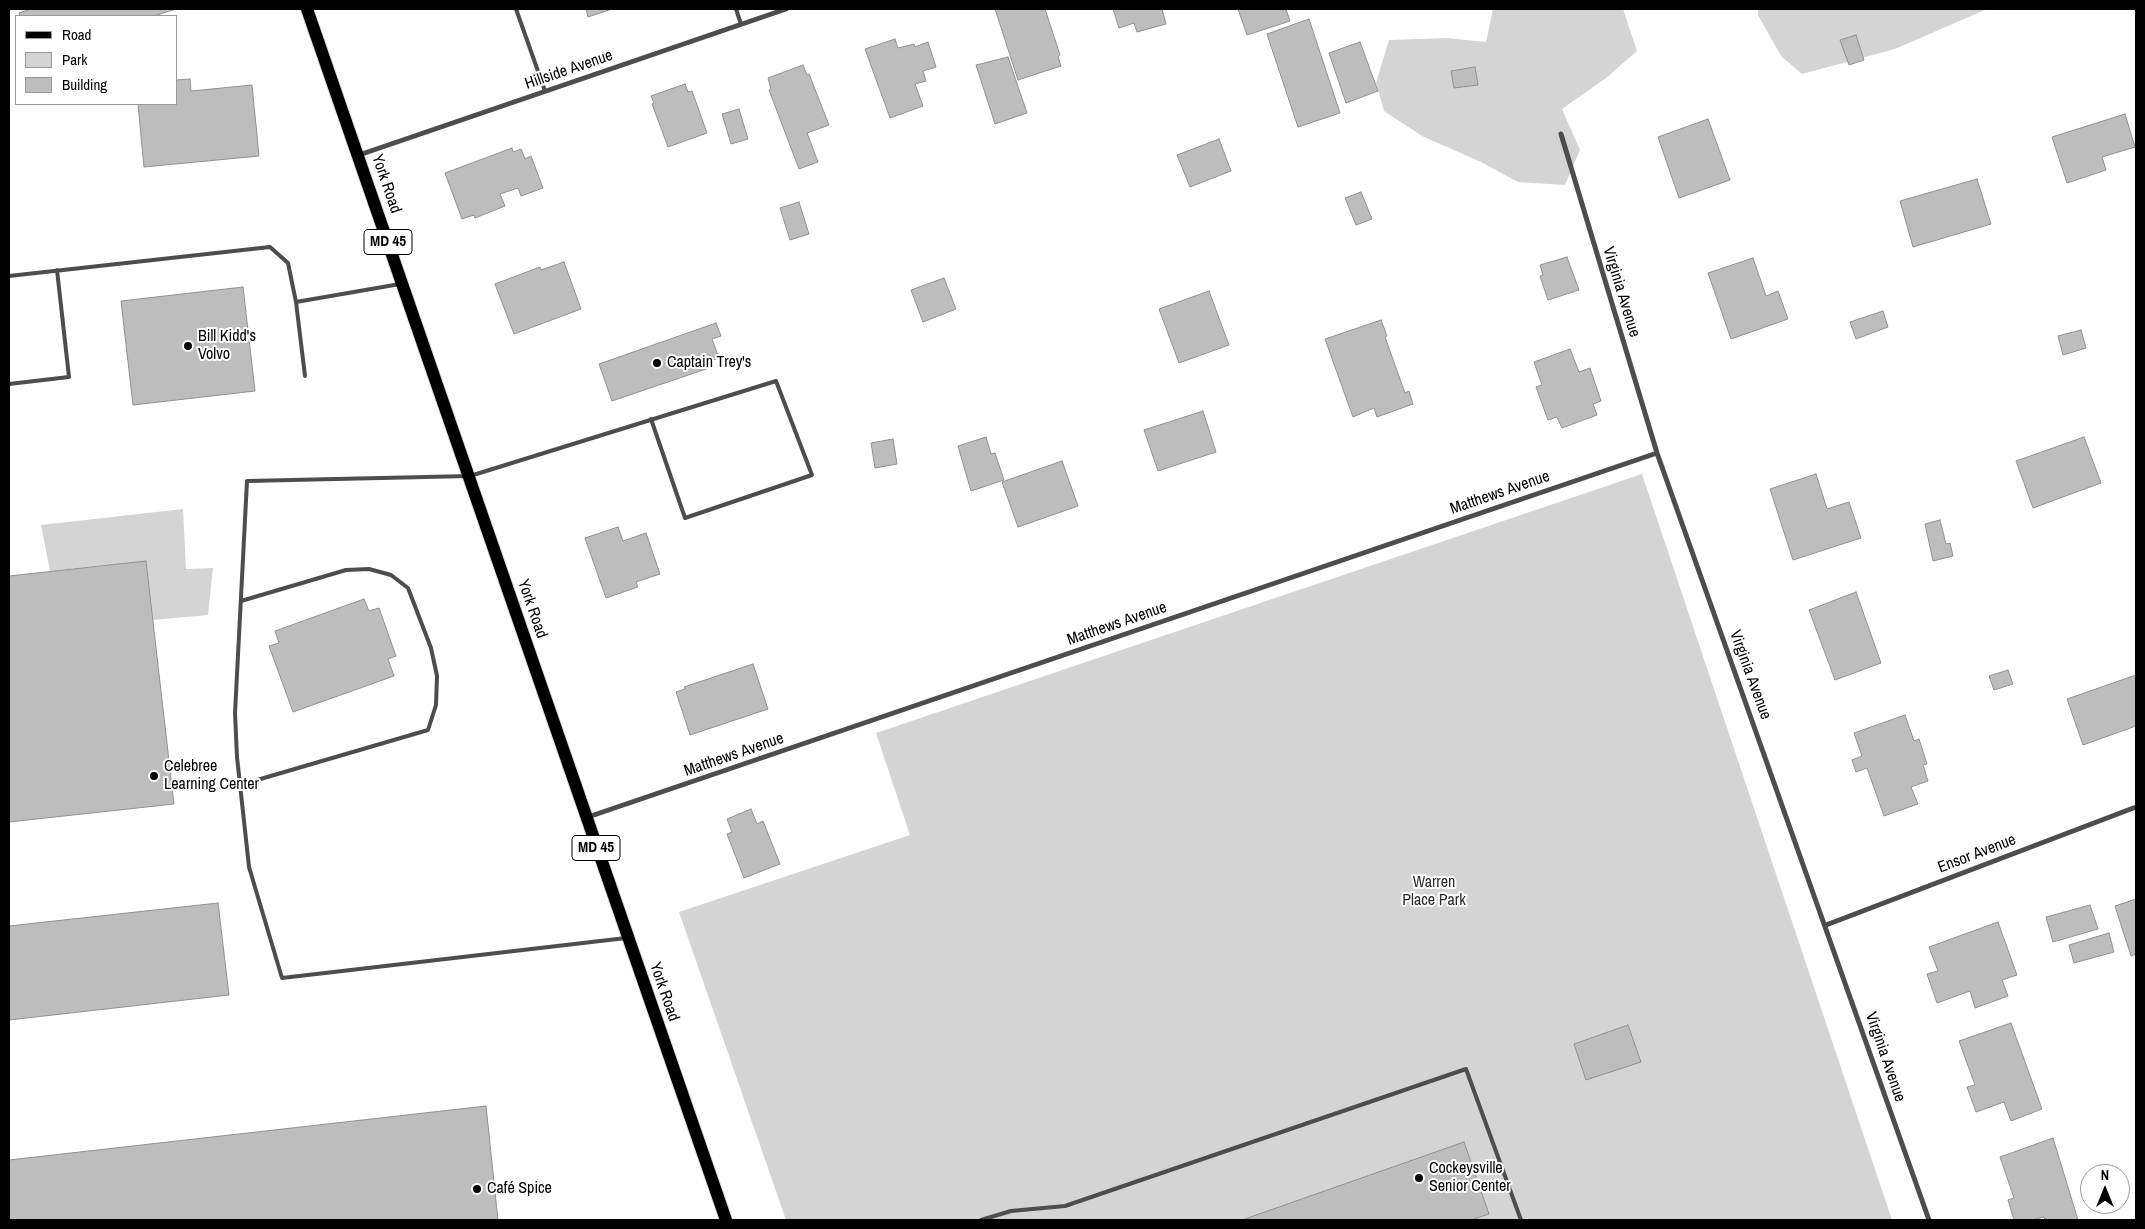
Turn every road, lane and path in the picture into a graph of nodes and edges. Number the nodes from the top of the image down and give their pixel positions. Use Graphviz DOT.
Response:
graph roads {
  1 [pos="307,9"];
  2 [pos="516,9"];
  3 [pos="736,9"];
  4 [pos="786,9"];
  5 [pos="741,24"];
  6 [pos="545,91"];
  7 [pos="1561,134"];
  8 [pos="359,154"];
  9 [pos="57,270"];
  10 [pos="9,276"];
  11 [pos="402,284"];
  12 [pos="296,302"];
  13 [pos="305,376"];
  14 [pos="9,384"];
  15 [pos="651,420"];
  16 [pos="1657,453"];
  17 [pos="470,476"];
  18 [pos="241,601"];
  19 [pos="240,785"];
  20 [pos="2136,807"];
  21 [pos="585,818"];
  22 [pos="1826,925"];
  23 [pos="629,938"];
  24 [pos="726,1220"];
  25 [pos="981,1220"];
  26 [pos="1521,1220"];
  27 [pos="1929,1220"];
  1 -- 8 [label="main road, York Road / MD 45"];
  2 -- 6 [label="lane"];
  3 -- 5 [label="lane"];
  4 -- 5 [label="street, Hillside Avenue"];
  5 -- 6 [label="street, Hillside Avenue"];
  6 -- 8 [label="street, Hillside Avenue"];
  7 -- 16 [label="street, Virginia Avenue"];
  8 -- 11 [label="main road, York Road / MD 45"];
  9 -- 10 [label="lane"];
  9 -- 12 [label="lane"];
  9 -- 14 [label="lane"];
  11 -- 12 [label="lane"];
  11 -- 17 [label="main road, York Road / MD 45"];
  12 -- 13 [label="lane"];
  15 -- 15 [label="lane"];
  15 -- 17 [label="lane"];
  16 -- 21 [label="street, Matthews Avenue"];
  16 -- 22 [label="street, Virginia Avenue"];
  17 -- 18 [label="lane"];
  17 -- 21 [label="main road, York Road / MD 45"];
  18 -- 19 [label="lane"];
  18 -- 19 [label="lane"];
  19 -- 23 [label="lane"];
  20 -- 22 [label="street, Ensor Avenue"];
  21 -- 23 [label="main road, York Road / MD 45"];
  22 -- 27 [label="street, Virginia Avenue"];
  23 -- 24 [label="main road, York Road / MD 45"];
  25 -- 26 [label="lane"];
}
